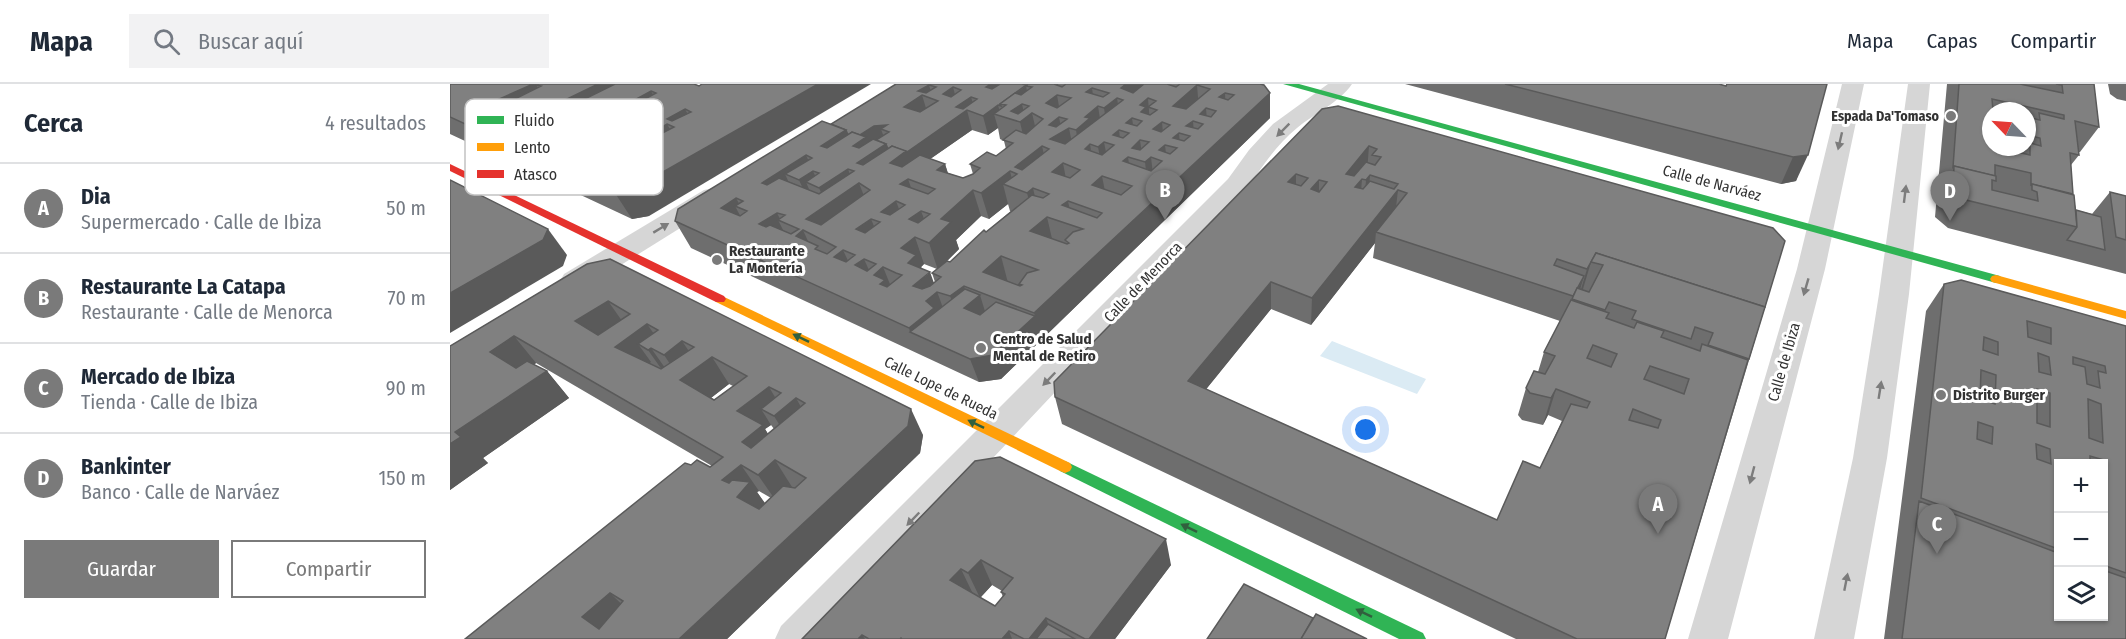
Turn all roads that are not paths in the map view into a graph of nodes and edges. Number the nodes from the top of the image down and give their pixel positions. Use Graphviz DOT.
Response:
graph roads {
  1 [pos="1288,84"];
  2 [pos="1853,84"];
  3 [pos="1919,84"];
  4 [pos="1335,90"];
  5 [pos="450,167"];
  6 [pos="465,174"];
  7 [pos="738,181"];
  8 [pos="507,195"];
  9 [pos="1819,230"];
  10 [pos="622,251"];
  11 [pos="1899,253"];
  12 [pos="555,292"];
  13 [pos="2126,315"];
  14 [pos="996,434"];
  15 [pos="795,639"];
  16 [pos="1417,639"];
  17 [pos="1708,639"];
  18 [pos="1834,639"];
  1 -- 4 [label="street, Calle de Narváez"];
  2 -- 9 [label="street, Calle de Ibiza, one-way"];
  11 -- 3 [label="street, one-way"];
  4 -- 9 [label="street, Calle de Narváez"];
  4 -- 14 [label="street, Calle de Menorca, one-way"];
  5 -- 6 [label="street, Calle Lope de Rueda"];
  10 -- 7 [label="street, one-way"];
  8 -- 10 [label="street, Calle Lope de Rueda"];
  9 -- 11 [label="street, Calle de Narváez"];
  9 -- 17 [label="street, Calle de Ibiza, one-way"];
  10 -- 12 [label="street"];
  14 -- 10 [label="street, Calle Lope de Rueda, one-way"];
  11 -- 13 [label="street, Calle de Narváez"];
  18 -- 11 [label="street, one-way"];
  14 -- 15 [label="street, Calle de Menorca, one-way"];
  16 -- 14 [label="street, Calle Lope de Rueda, one-way"];
}
